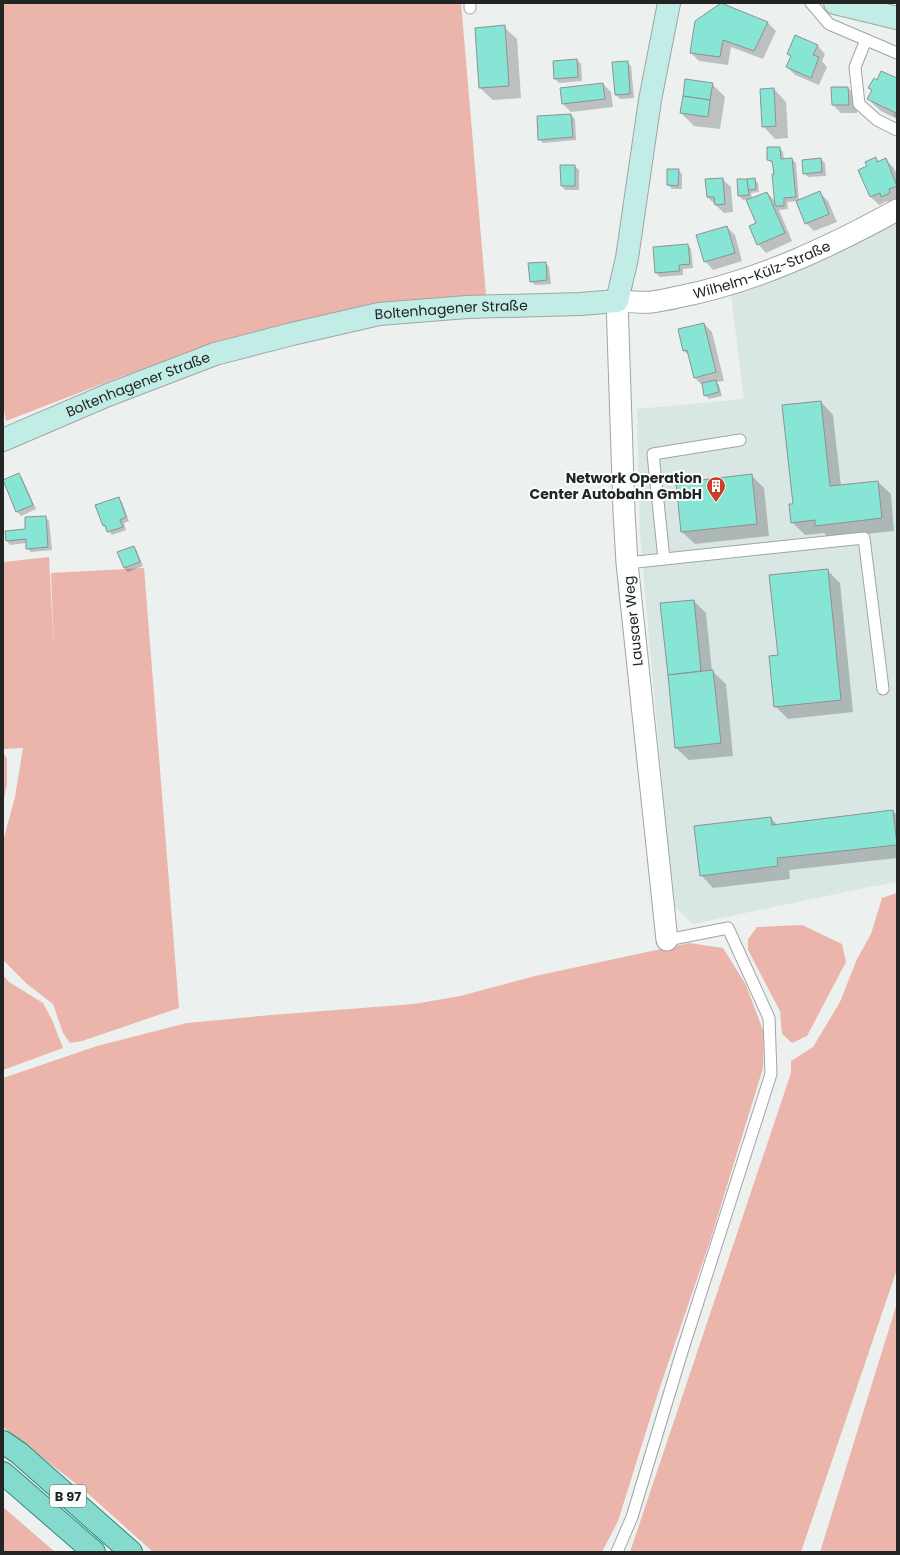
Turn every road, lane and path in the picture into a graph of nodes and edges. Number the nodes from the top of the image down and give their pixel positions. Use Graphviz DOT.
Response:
graph roads {
  1 [pos="669,3"];
  2 [pos="811,3"];
  3 [pos="835,3"];
  4 [pos="897,18"];
  5 [pos="866,40"];
  6 [pos="897,53"];
  7 [pos="897,130"];
  8 [pos="897,210"];
  9 [pos="617,301"];
  10 [pos="3,440"];
  11 [pos="740,440"];
  12 [pos="664,559"];
  13 [pos="627,563"];
  14 [pos="883,689"];
  15 [pos="667,940"];
  16 [pos="3,1442"];
  17 [pos="3,1473"];
  18 [pos="94,1552"];
  19 [pos="131,1552"];
  20 [pos="617,1552"];
  1 -- 9 [label="street"];
  2 -- 5 [label="lane"];
  3 -- 4 [label="street"];
  5 -- 6 [label="lane"];
  5 -- 7 [label="lane"];
  8 -- 9 [label="street, Wilhelm-Külz-Straße"];
  9 -- 10 [label="street, Boltenhagener Straße"];
  9 -- 13 [label="street, Lausaer Weg"];
  11 -- 12 [label="lane"];
  12 -- 13 [label="lane"];
  12 -- 14 [label="lane"];
  13 -- 15 [label="street, Lausaer Weg"];
  15 -- 20 [label="lane"];
  16 -- 19 [label="main road, B 97"];
  17 -- 18 [label="main road, B 97"];
}
